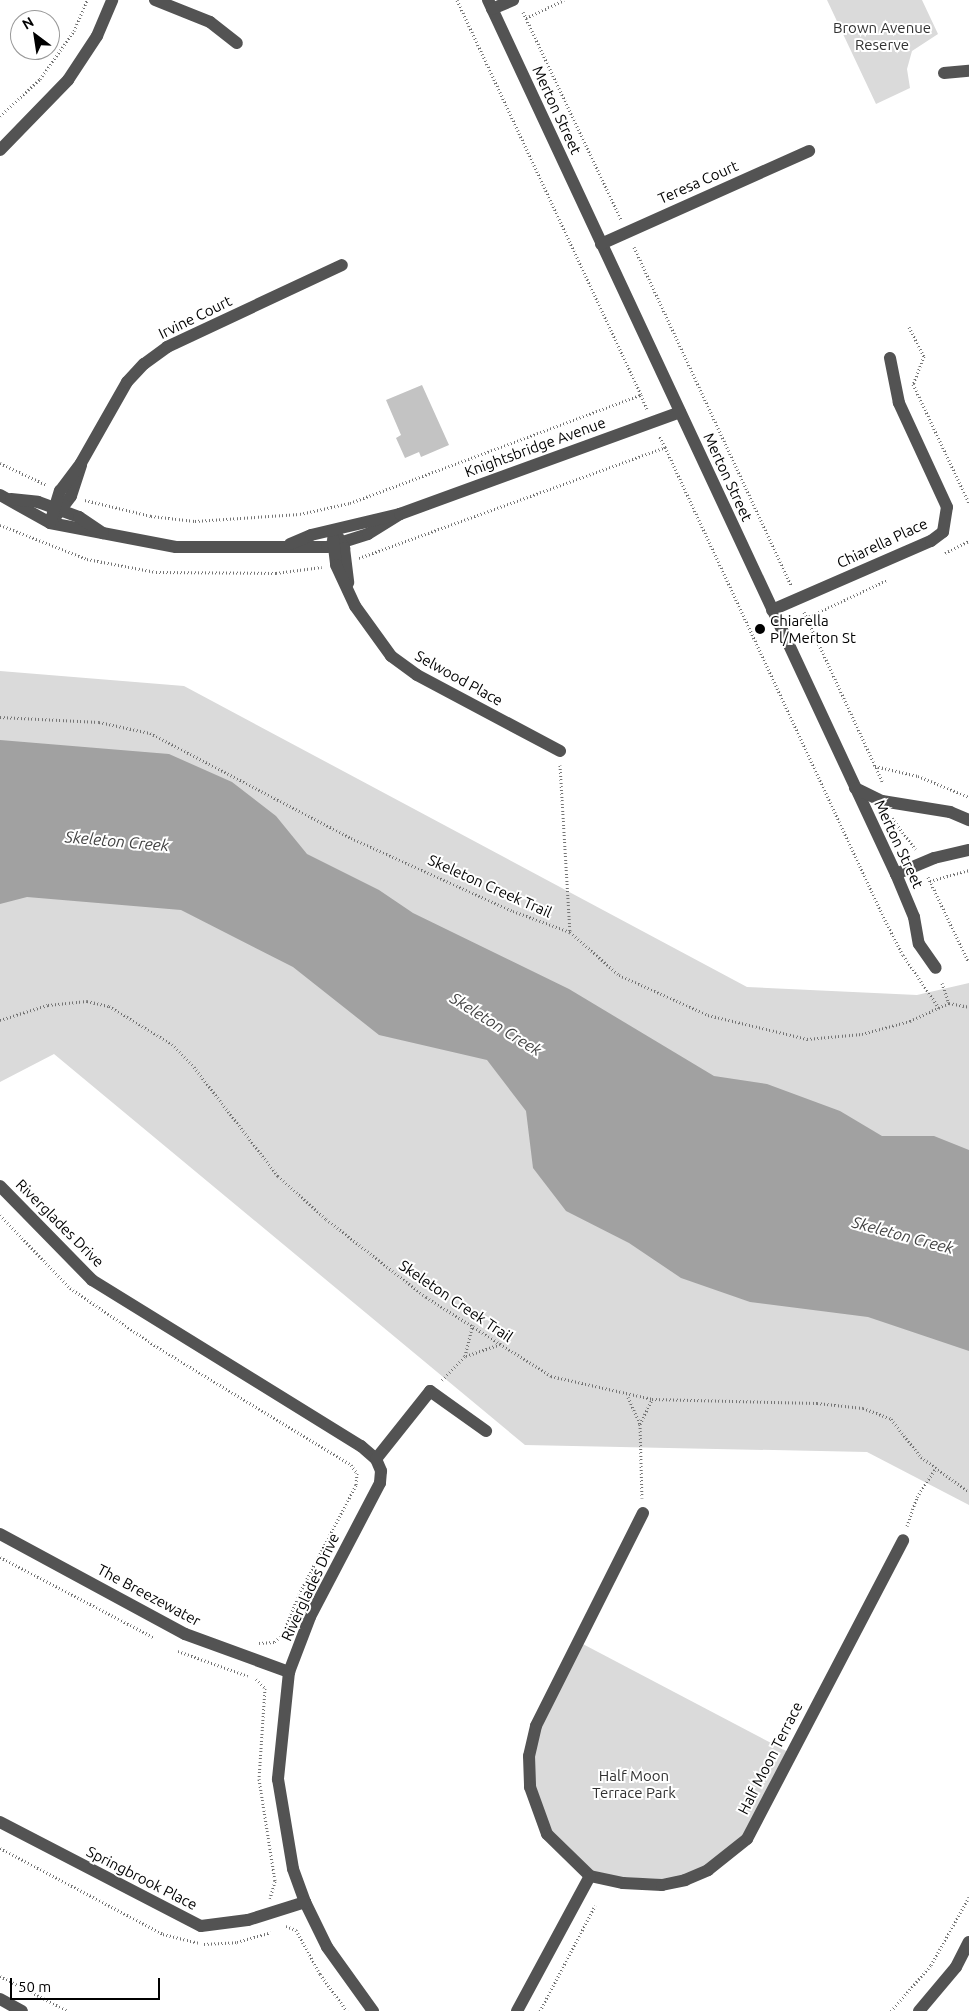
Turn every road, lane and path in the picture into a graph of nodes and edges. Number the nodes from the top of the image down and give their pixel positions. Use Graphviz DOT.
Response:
graph roads {
  1 [pos="86,0"];
  2 [pos="112,0"];
  3 [pos="155,0"];
  4 [pos="457,0"];
  5 [pos="564,0"];
  6 [pos="517,4"];
  7 [pos="490,5"];
  8 [pos="526,18"];
  9 [pos="237,44"];
  10 [pos="969,71"];
  11 [pos="944,72"];
  12 [pos="0,116"];
  13 [pos="0,150"];
  14 [pos="809,151"];
  15 [pos="627,232"];
  16 [pos="601,244"];
  17 [pos="342,265"];
  18 [pos="909,327"];
  19 [pos="890,358"];
  20 [pos="642,396"];
  21 [pos="680,412"];
  22 [pos="653,421"];
  23 [pos="665,447"];
  24 [pos="0,463"];
  25 [pos="65,493"];
  26 [pos="4,496"];
  27 [pos="969,503"];
  28 [pos="57,509"];
  29 [pos="400,514"];
  30 [pos="50,523"];
  31 [pos="0,525"];
  32 [pos="334,529"];
  33 [pos="103,533"];
  34 [pos="337,544"];
  35 [pos="287,545"];
  36 [pos="341,564"];
  37 [pos="798,599"];
  38 [pos="772,610"];
  39 [pos="0,717"];
  40 [pos="560,751"];
  41 [pos="875,766"];
  42 [pos="855,788"];
  43 [pos="969,797"];
  44 [pos="886,802"];
  45 [pos="969,820"];
  46 [pos="969,850"];
  47 [pos="922,863"];
  48 [pos="969,870"];
  49 [pos="896,874"];
  50 [pos="930,881"];
  51 [pos="570,932"];
  52 [pos="968,960"];
  53 [pos="936,968"];
  54 [pos="949,1003"];
  55 [pos="969,1007"];
  56 [pos="939,1008"];
  57 [pos="0,1020"];
  58 [pos="0,1186"];
  59 [pos="0,1215"];
  60 [pos="473,1325"];
  61 [pos="500,1344"];
  62 [pos="465,1356"];
  63 [pos="430,1391"];
  64 [pos="627,1396"];
  65 [pos="652,1399"];
  66 [pos="640,1424"];
  67 [pos="486,1431"];
  68 [pos="376,1459"];
  69 [pos="936,1469"];
  70 [pos="969,1492"];
  71 [pos="643,1513"];
  72 [pos="0,1534"];
  73 [pos="902,1540"];
  74 [pos="253,1657"];
  75 [pos="289,1672"];
  76 [pos="0,1822"];
  77 [pos="590,1876"];
  78 [pos="969,1897"];
  79 [pos="305,1902"];
  80 [pos="594,1906"];
  81 [pos="273,1913"];
  82 [pos="284,1926"];
  83 [pos="969,1942"];
  84 [pos="0,1976"];
  85 [pos="0,1999"];
  86 [pos="22,2011"];
  87 [pos="68,2011"];
  88 [pos="373,2011"];
  89 [pos="517,2011"];
  90 [pos="540,2011"];
  91 [pos="891,2011"];
  92 [pos="919,2011"];
  1 -- 12 [label="path"];
  2 -- 13 [label="street"];
  3 -- 9 [label="street"];
  4 -- 20 [label="path"];
  5 -- 8 [label="path"];
  6 -- 7 [label="street"];
  6 -- 8 [label="path"];
  7 -- 16 [label="street, Merton Street"];
  8 -- 15 [label="path"];
  10 -- 11 [label="street"];
  14 -- 15 [label="street, Teresa Court"];
  15 -- 16 [label="street, Teresa Court"];
  15 -- 37 [label="path"];
  16 -- 21 [label="street, Merton Street"];
  17 -- 25 [label="street, Irvine Court"];
  18 -- 27 [label="path"];
  19 -- 37 [label="street, Chiarella Place"];
  20 -- 22 [label="path"];
  20 -- 25 [label="path"];
  21 -- 22 [label="street, Knightsbridge Avenue"];
  21 -- 38 [label="street, Merton Street"];
  22 -- 23 [label="path"];
  22 -- 29 [label="street, Knightsbridge Avenue"];
  23 -- 36 [label="path"];
  23 -- 56 [label="path"];
  24 -- 25 [label="path"];
  25 -- 28 [label="street, Irvine Court"];
  26 -- 28 [label="street, Knightsbridge Avenue"];
  26 -- 30 [label="street, Knightsbridge Avenue"];
  28 -- 30 [label="street, Irvine Court"];
  28 -- 33 [label="street, Knightsbridge Avenue"];
  29 -- 32 [label="street, Knightsbridge Avenue"];
  29 -- 34 [label="street, Knightsbridge Avenue"];
  30 -- 33 [label="street, Knightsbridge Avenue"];
  31 -- 36 [label="path"];
  32 -- 34 [label="street, Selwood Place"];
  32 -- 35 [label="street, Knightsbridge Avenue"];
  33 -- 35 [label="street, Knightsbridge Avenue"];
  34 -- 35 [label="street, Knightsbridge Avenue"];
  34 -- 36 [label="street, Selwood Place"];
  36 -- 40 [label="street, Selwood Place"];
  37 -- 38 [label="street, Chiarella Place"];
  37 -- 41 [label="path"];
  38 -- 42 [label="street, Merton Street"];
  39 -- 51 [label="path, Skeleton Creek Trail"];
  40 -- 51 [label="path"];
  41 -- 43 [label="path"];
  41 -- 44 [label="path"];
  42 -- 44 [label="street"];
  42 -- 49 [label="street, Merton Street"];
  44 -- 45 [label="street"];
  44 -- 47 [label="path"];
  46 -- 47 [label="street"];
  47 -- 49 [label="street"];
  47 -- 50 [label="path"];
  48 -- 50 [label="path"];
  49 -- 53 [label="street, Merton Street"];
  50 -- 52 [label="path"];
  51 -- 56 [label="path, Skeleton Creek Trail"];
  53 -- 54 [label="path"];
  54 -- 55 [label="path"];
  54 -- 56 [label="path, Skeleton Creek Trail"];
  57 -- 60 [label="path, Skeleton Creek Trail"];
  58 -- 68 [label="street, Riverglades Drive"];
  59 -- 74 [label="path"];
  60 -- 61 [label="path, Skeleton Creek Trail"];
  60 -- 62 [label="path"];
  61 -- 62 [label="path"];
  61 -- 64 [label="path, Skeleton Creek Trail"];
  62 -- 63 [label="path"];
  63 -- 67 [label="street"];
  63 -- 68 [label="street"];
  64 -- 65 [label="path, Skeleton Creek Trail"];
  64 -- 66 [label="path"];
  65 -- 66 [label="path"];
  65 -- 69 [label="path, Skeleton Creek Trail"];
  66 -- 71 [label="path"];
  68 -- 75 [label="street, Riverglades Drive"];
  69 -- 70 [label="path, Skeleton Creek Trail"];
  69 -- 73 [label="path"];
  71 -- 77 [label="street"];
  72 -- 74 [label="street, The Breezewater"];
  73 -- 77 [label="street, Half Moon Terrace"];
  74 -- 75 [label="street, The Breezewater"];
  74 -- 81 [label="path"];
  75 -- 79 [label="street, Riverglades Drive"];
  76 -- 81 [label="street, Springbrook Place"];
  77 -- 89 [label="street"];
  78 -- 91 [label="path"];
  79 -- 81 [label="street, Springbrook Place"];
  79 -- 88 [label="street, Riverglades Drive"];
  80 -- 90 [label="path"];
  81 -- 82 [label="path"];
  83 -- 92 [label="street"];
  84 -- 87 [label="path"];
  85 -- 86 [label="street"];
}
